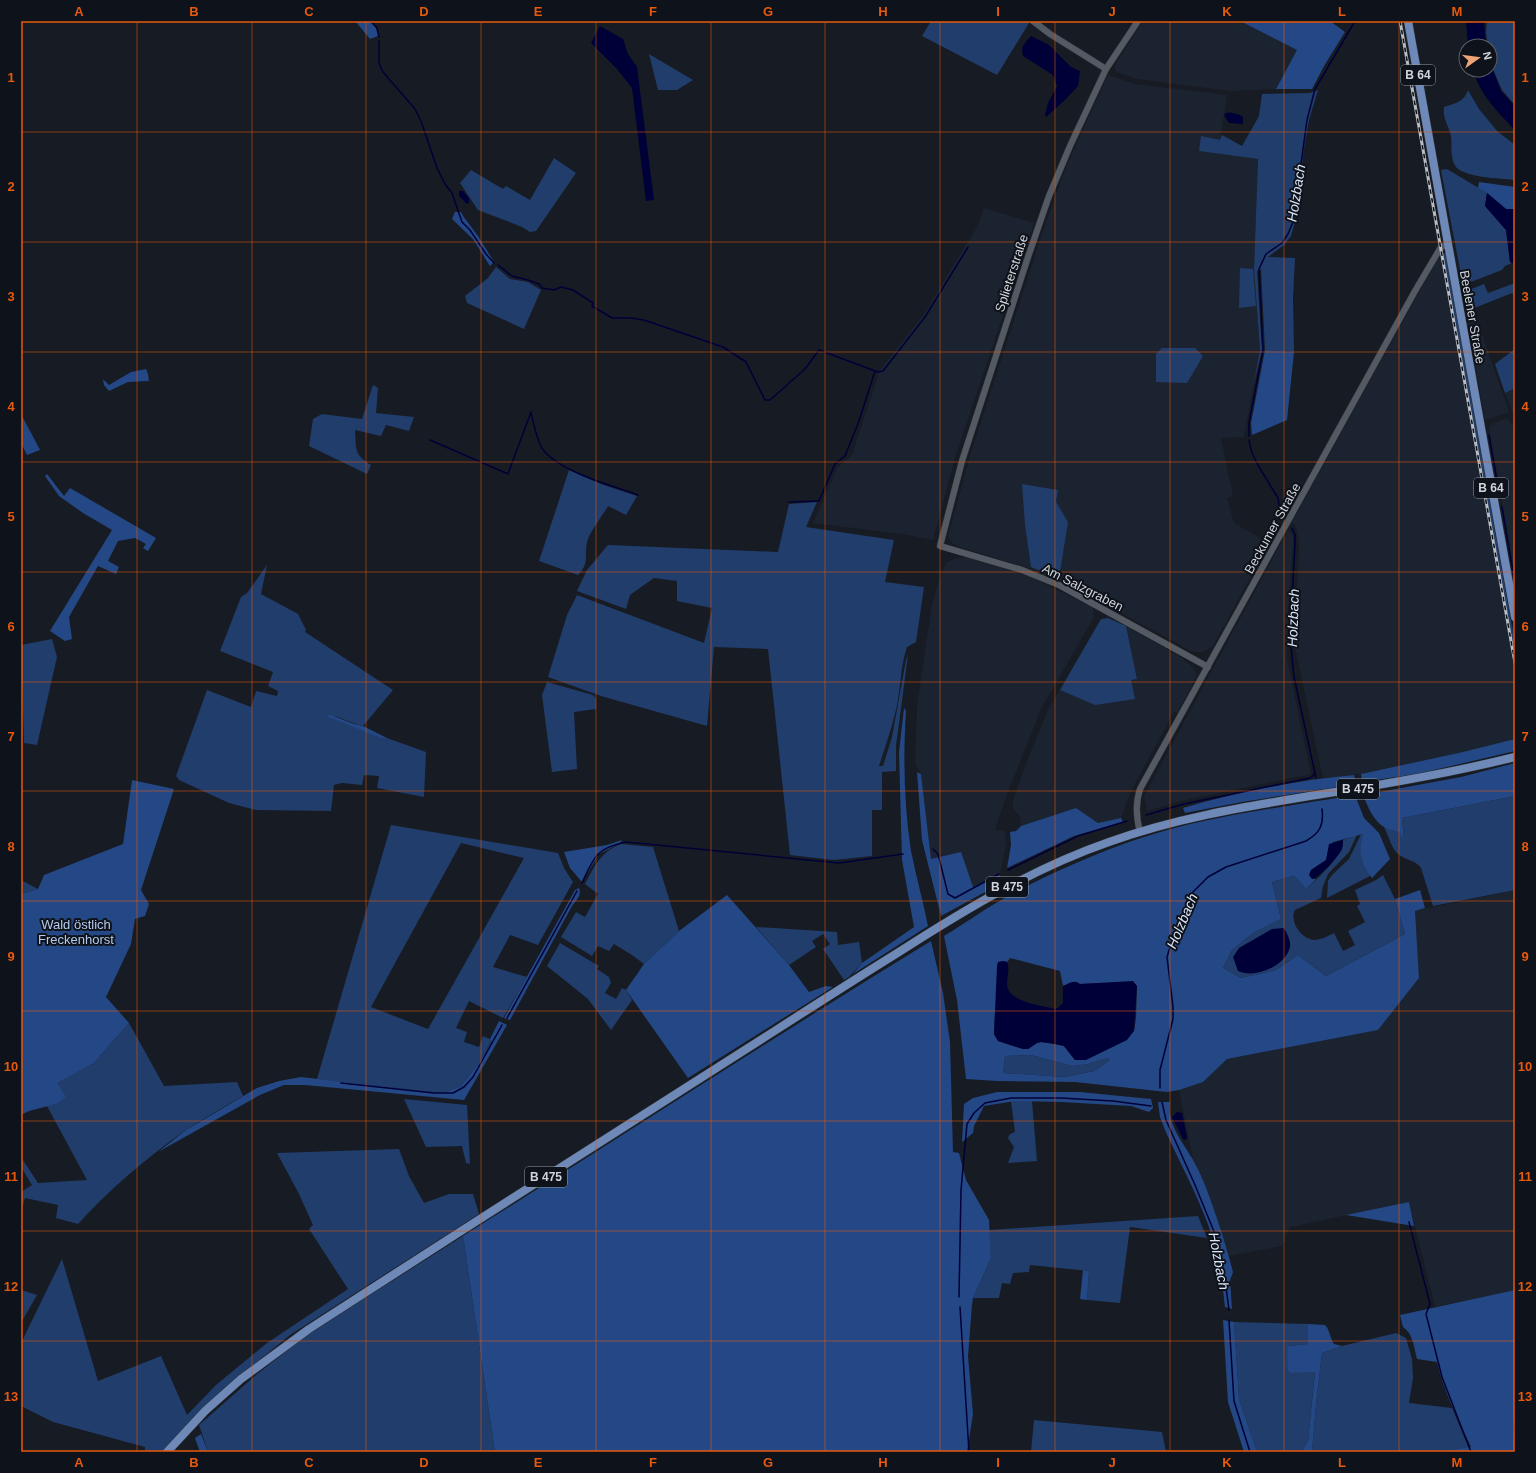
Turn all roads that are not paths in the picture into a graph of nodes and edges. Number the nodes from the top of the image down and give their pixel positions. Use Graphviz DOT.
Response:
graph roads {
  1 [pos="1034,21"];
  2 [pos="1138,21"];
  3 [pos="1408,21"];
  4 [pos="1106,69"];
  5 [pos="1448,244"];
  6 [pos="940,546"];
  7 [pos="1515,617"];
  8 [pos="1208,667"];
  9 [pos="1515,757"];
  10 [pos="1140,832"];
  11 [pos="167,1452"];
  1 -- 4 [label="street"];
  2 -- 4 [label="street, Splieterstraße"];
  3 -- 5 [label="main road, Beelener Straße / B 64"];
  4 -- 6 [label="street, Splieterstraße"];
  5 -- 7 [label="main road, Beelener Straße / B 64"];
  5 -- 8 [label="street, Beckumer Straße"];
  6 -- 8 [label="street, Am Salzgraben"];
  8 -- 10 [label="street, Beckumer Straße"];
  9 -- 10 [label="main road, B 475"];
  10 -- 11 [label="main road, B 475"];
}
